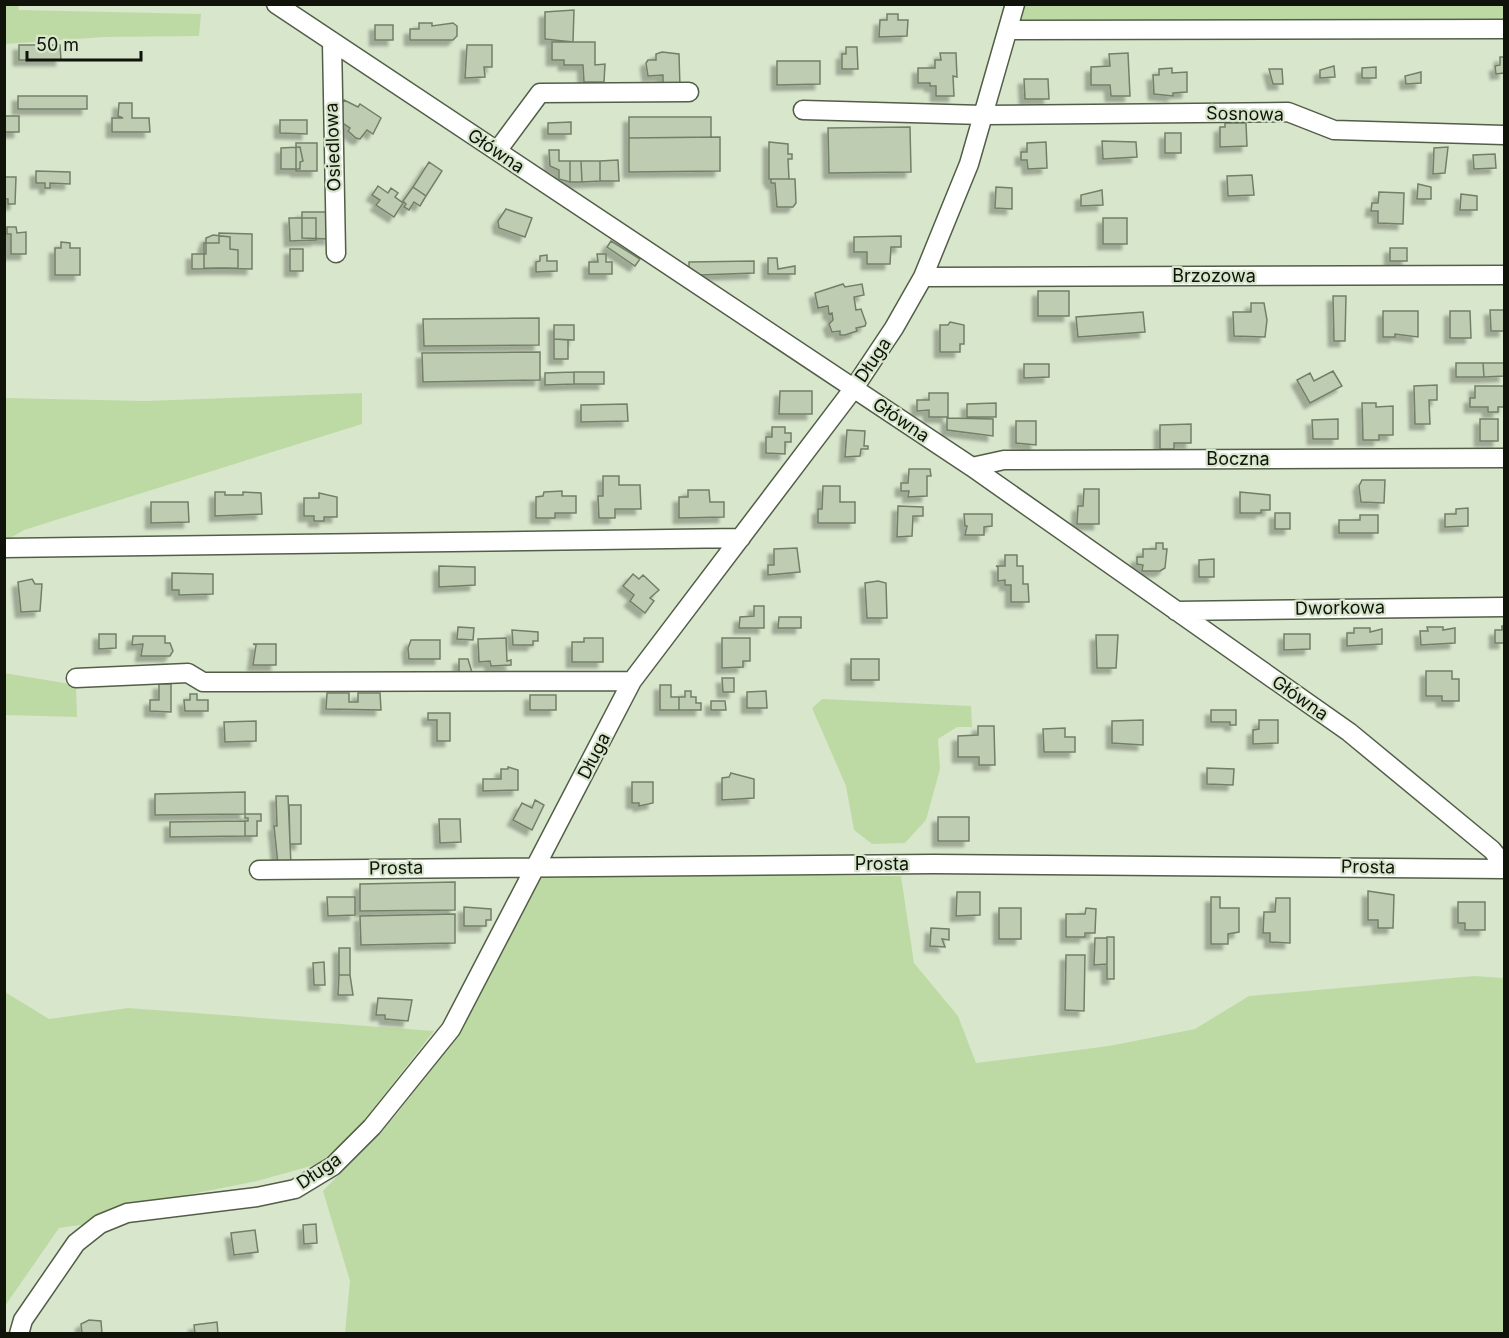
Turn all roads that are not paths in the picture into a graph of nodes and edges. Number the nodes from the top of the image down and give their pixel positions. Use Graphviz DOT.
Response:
graph roads {
  1 [pos="276,4"];
  2 [pos="1015,4"];
  3 [pos="1504,29"];
  4 [pos="1008,30"];
  5 [pos="332,42"];
  6 [pos="689,92"];
  7 [pos="803,110"];
  8 [pos="983,115"];
  9 [pos="1504,135"];
  10 [pos="497,151"];
  11 [pos="336,253"];
  12 [pos="1504,275"];
  13 [pos="923,277"];
  14 [pos="854,388"];
  15 [pos="1504,458"];
  16 [pos="972,467"];
  17 [pos="741,538"];
  18 [pos="4,548"];
  19 [pos="1504,607"];
  20 [pos="1176,611"];
  21 [pos="76,678"];
  22 [pos="632,681"];
  23 [pos="537,866"];
  24 [pos="1504,867"];
  25 [pos="259,870"];
  26 [pos="19,1334"];
  1 -- 5 [label="street, Główna"];
  2 -- 4 [label="street, Długa"];
  3 -- 4 [label="street"];
  4 -- 8 [label="street, Długa"];
  5 -- 10 [label="street, Główna"];
  5 -- 11 [label="street, Osiedlowa"];
  6 -- 10 [label="street"];
  7 -- 8 [label="street, Sosnowa"];
  8 -- 9 [label="street, Sosnowa"];
  8 -- 13 [label="street, Długa"];
  10 -- 14 [label="street, Główna"];
  12 -- 13 [label="street, Brzozowa"];
  13 -- 14 [label="street, Długa"];
  14 -- 16 [label="street, Główna"];
  14 -- 17 [label="street, Długa"];
  15 -- 16 [label="street, Boczna"];
  16 -- 20 [label="street, Główna"];
  17 -- 18 [label="street"];
  17 -- 22 [label="street, Długa"];
  19 -- 20 [label="street, Dworkowa"];
  20 -- 24 [label="street, Główna"];
  21 -- 22 [label="street"];
  22 -- 23 [label="street, Długa"];
  23 -- 24 [label="street, Prosta"];
  23 -- 25 [label="street, Prosta"];
  23 -- 26 [label="street, Długa"];
}
